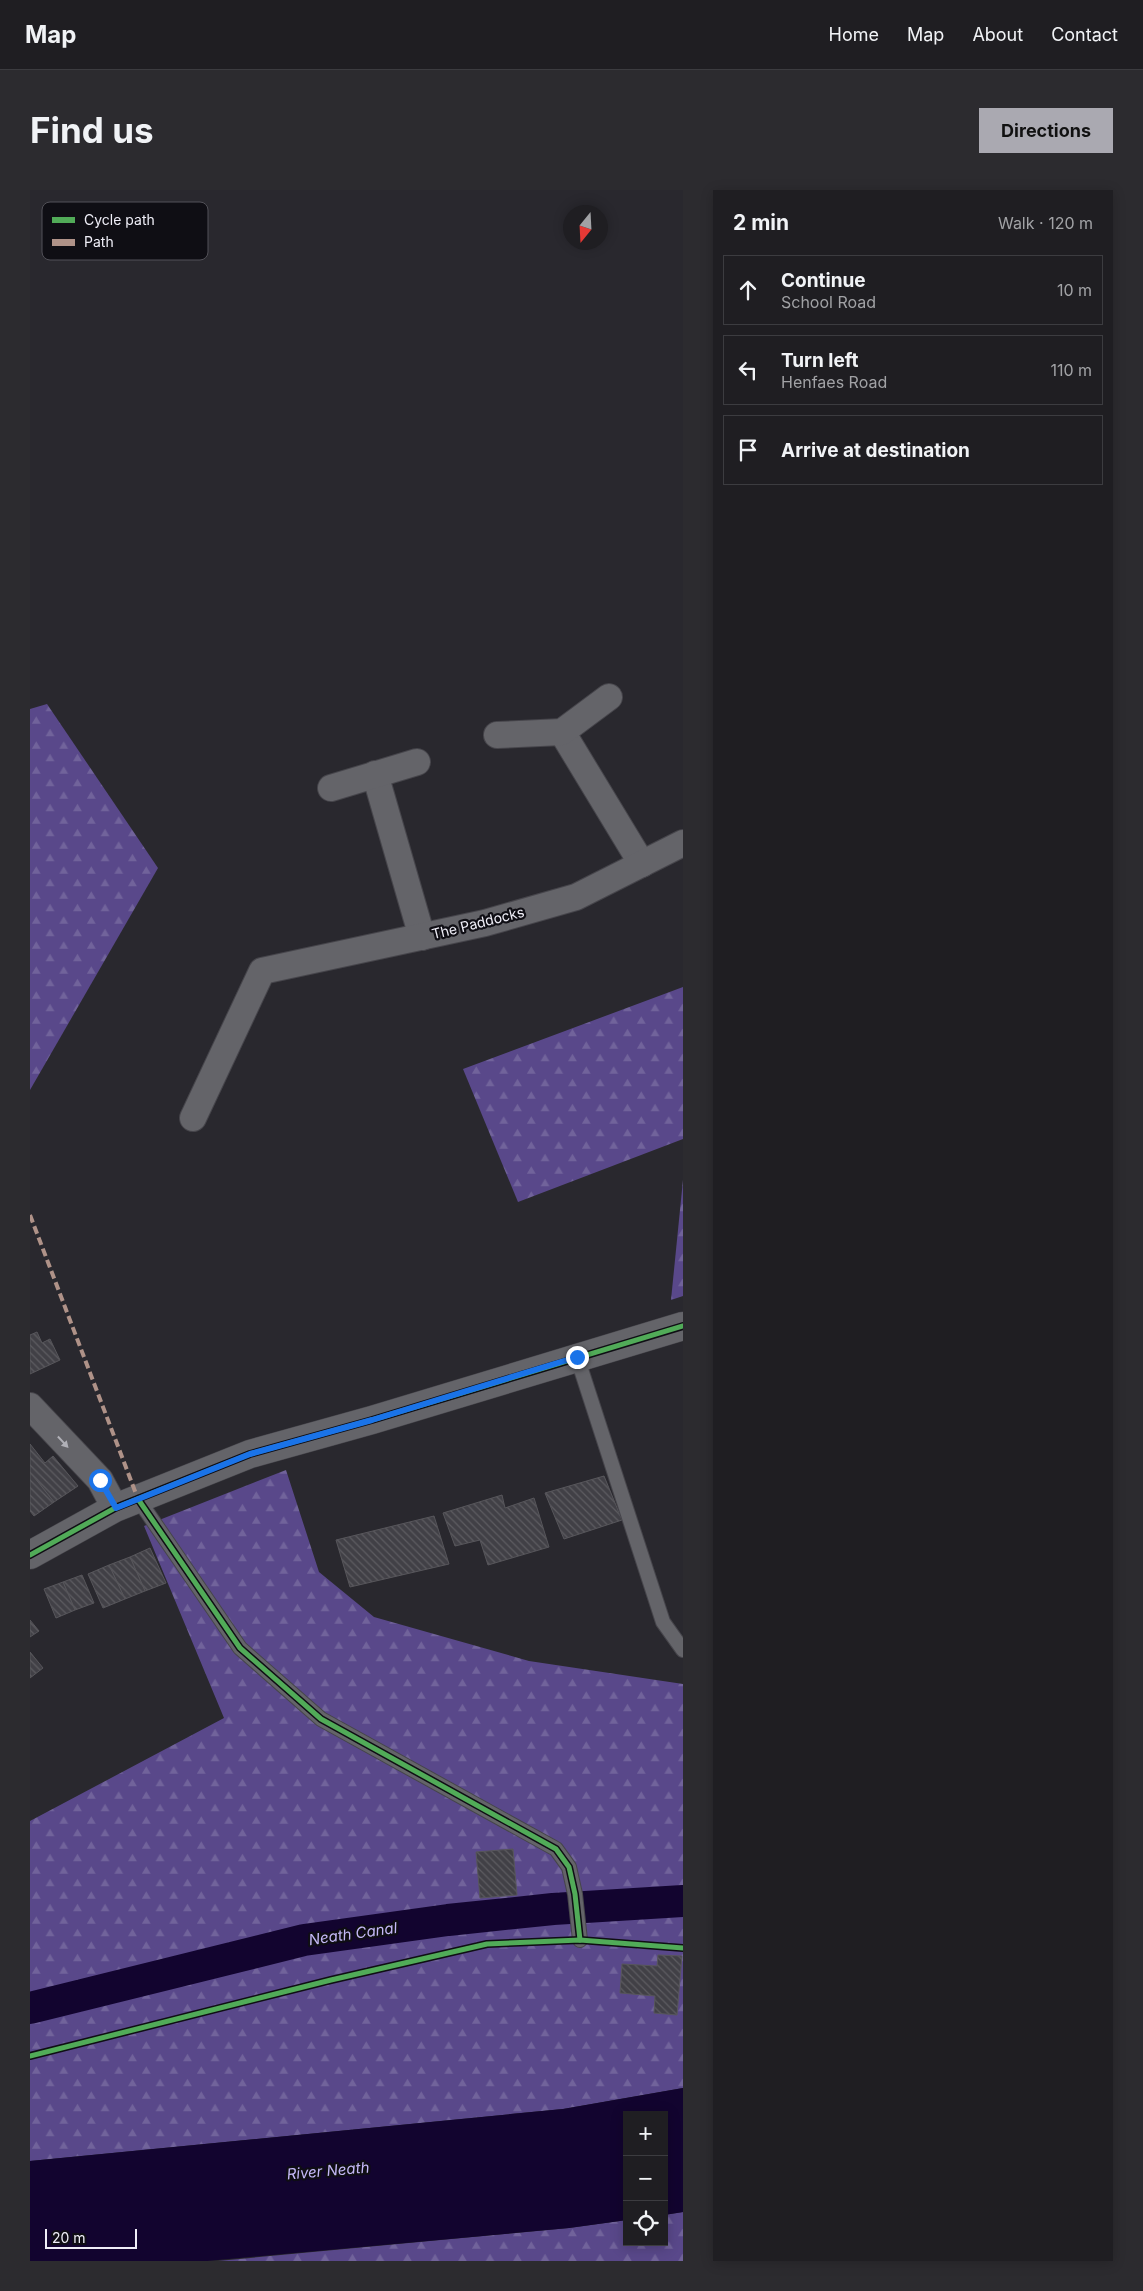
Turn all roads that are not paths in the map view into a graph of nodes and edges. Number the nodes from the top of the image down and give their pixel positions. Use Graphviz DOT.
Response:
graph roads {
  1 [pos="609,697"];
  2 [pos="562,732"];
  3 [pos="497,736"];
  4 [pos="417,762"];
  5 [pos="375,774"];
  6 [pos="331,788"];
  7 [pos="683,843"];
  8 [pos="642,864"];
  9 [pos="422,937"];
  10 [pos="193,1118"];
  11 [pos="683,1326"];
  12 [pos="577,1357"];
  13 [pos="30,1406"];
  14 [pos="127,1504"];
  15 [pos="30,1555"];
  16 [pos="683,1650"];
  17 [pos="580,1940"];
  1 -- 2 [label="street"];
  2 -- 3 [label="street"];
  2 -- 8 [label="street"];
  4 -- 5 [label="street"];
  5 -- 6 [label="street"];
  5 -- 9 [label="street"];
  7 -- 8 [label="street, The Paddocks"];
  8 -- 9 [label="street, The Paddocks"];
  9 -- 10 [label="street, The Paddocks"];
  11 -- 12 [label="main road"];
  12 -- 14 [label="main road"];
  12 -- 16 [label="lane"];
  13 -- 14 [label="street, one-way"];
  14 -- 15 [label="main road"];
  14 -- 17 [label="lane"];
}
